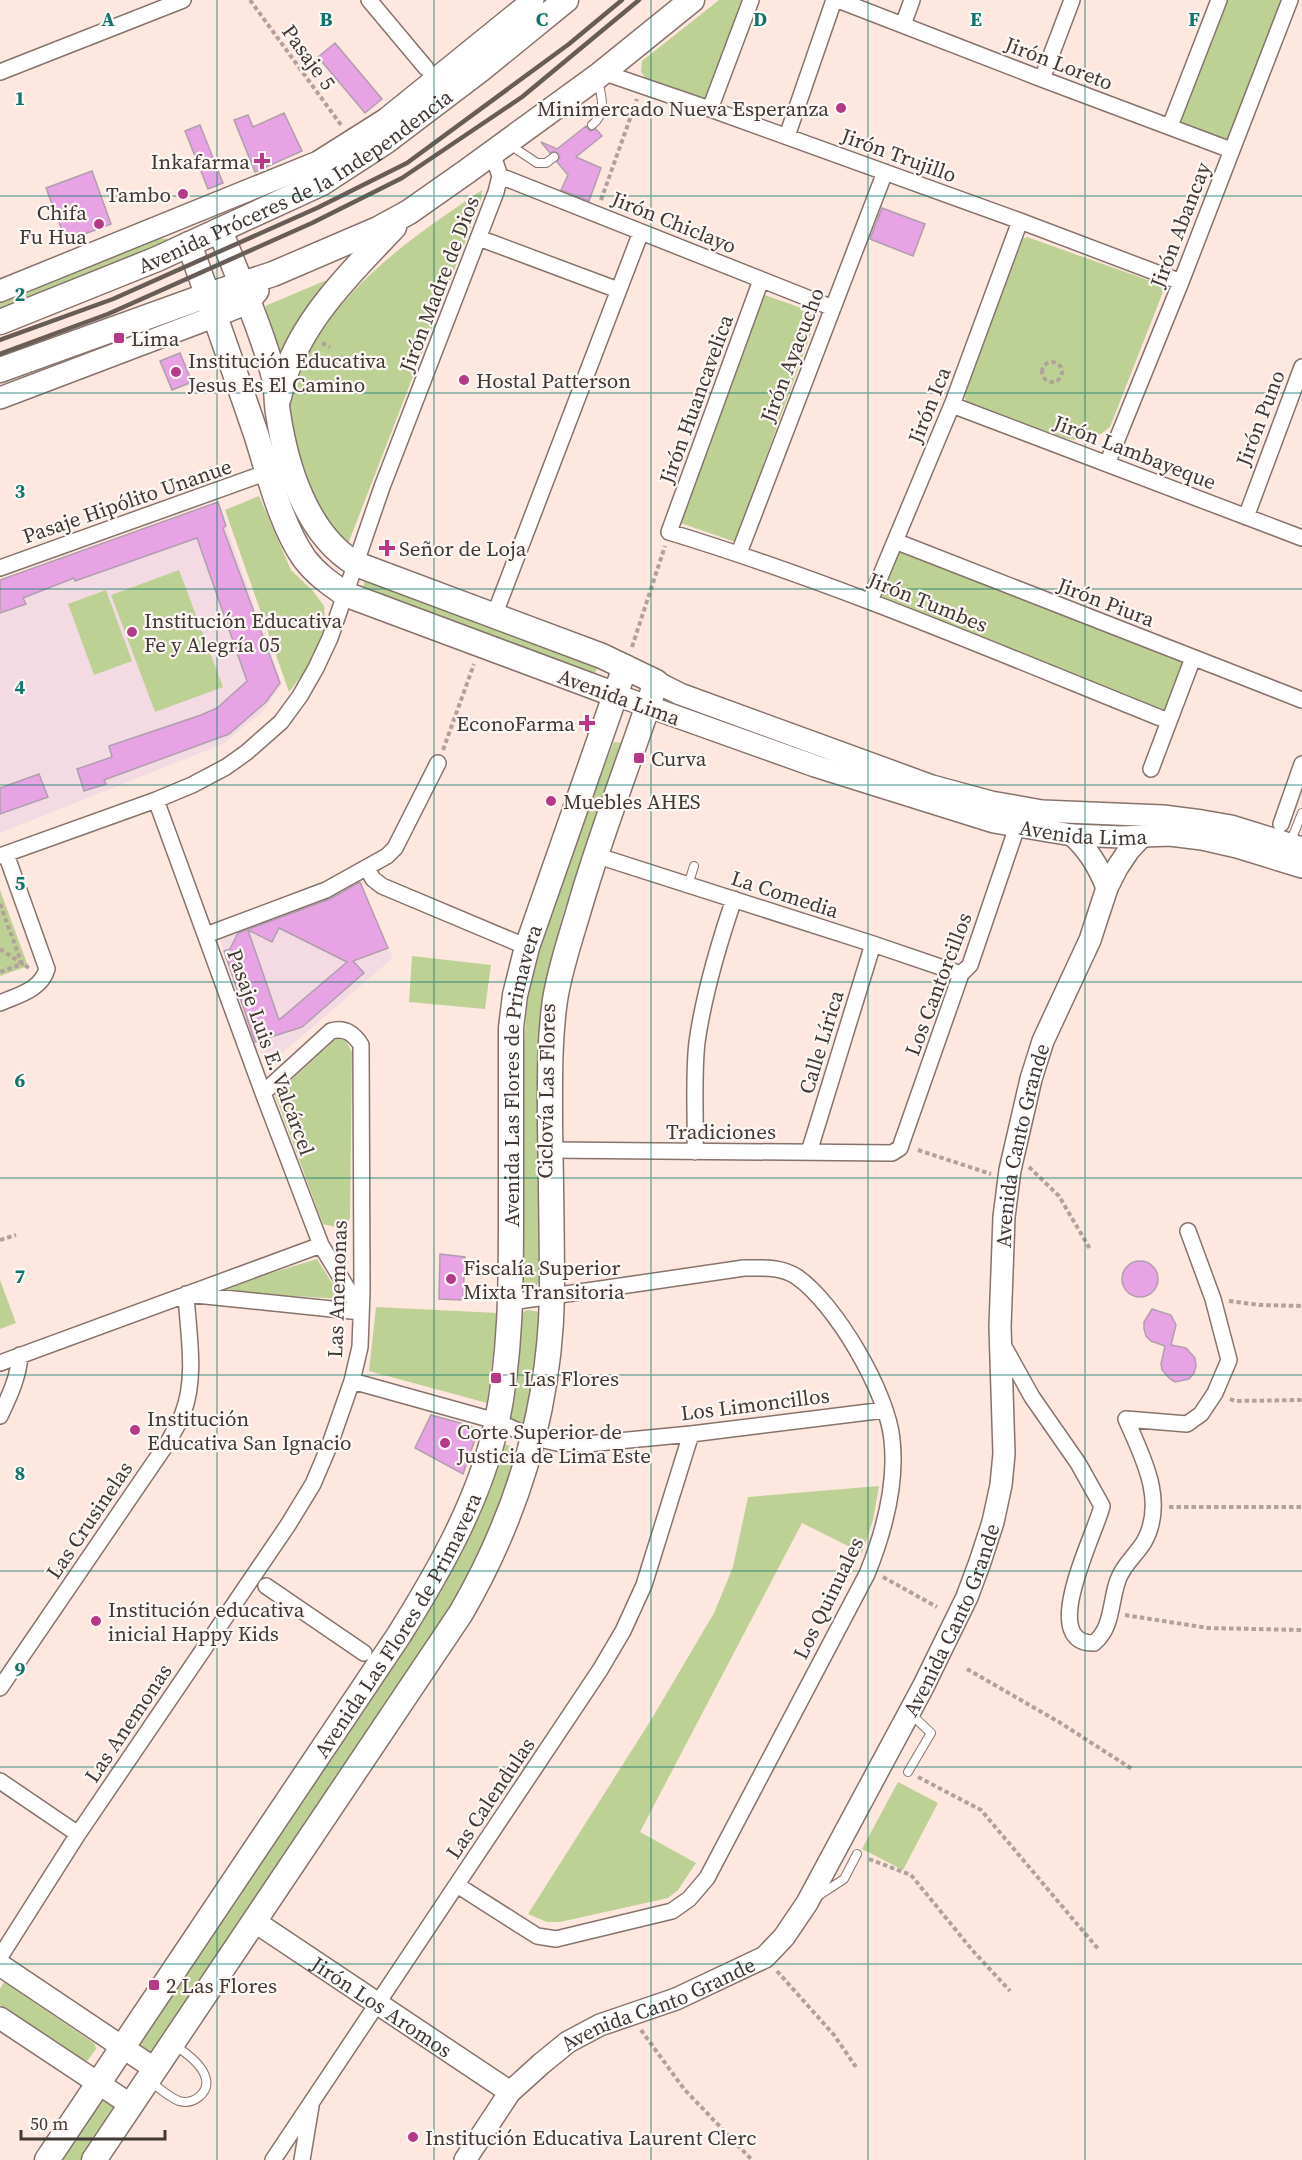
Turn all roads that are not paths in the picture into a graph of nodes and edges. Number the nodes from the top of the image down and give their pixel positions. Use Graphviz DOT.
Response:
graph roads {
  1 [pos="183,0"];
  2 [pos="369,0"];
  3 [pos="533,0"];
  4 [pos="566,0"];
  5 [pos="692,0"];
  6 [pos="751,0"];
  7 [pos="836,0"];
  8 [pos="912,0"];
  9 [pos="1072,0"];
  10 [pos="1219,0"];
  11 [pos="1290,0"];
  12 [pos="903,25"];
  13 [pos="426,68"];
  14 [pos="0,72"];
  15 [pos="600,74"];
  16 [pos="1042,80"];
  17 [pos="710,109"];
  18 [pos="592,125"];
  19 [pos="1170,126"];
  20 [pos="786,136"];
  21 [pos="499,148"];
  22 [pos="1232,150"];
  23 [pos="554,157"];
  24 [pos="885,172"];
  25 [pos="500,176"];
  26 [pos="211,206"];
  27 [pos="409,212"];
  28 [pos="181,219"];
  29 [pos="1020,221"];
  30 [pos="220,230"];
  31 [pos="641,232"];
  32 [pos="479,238"];
  33 [pos="189,244"];
  34 [pos="761,280"];
  35 [pos="1181,282"];
  36 [pos="618,290"];
  37 [pos="0,291"];
  38 [pos="244,293"];
  39 [pos="212,306"];
  40 [pos="833,308"];
  41 [pos="0,322"];
  42 [pos="1302,367"];
  43 [pos="0,370"];
  44 [pos="0,398"];
  45 [pos="277,405"];
  46 [pos="952,405"];
  47 [pos="1107,464"];
  48 [pos="268,472"];
  49 [pos="1246,517"];
  50 [pos="669,532"];
  51 [pos="1302,538"];
  52 [pos="895,541"];
  53 [pos="739,553"];
  54 [pos="356,564"];
  55 [pos="0,568"];
  56 [pos="345,594"];
  57 [pos="870,601"];
  58 [pos="494,616"];
  59 [pos="1192,658"];
  60 [pos="628,660"];
  61 [pos="656,682"];
  62 [pos="616,695"];
  63 [pos="1302,700"];
  64 [pos="648,707"];
  65 [pos="1168,721"];
  66 [pos="438,763"];
  67 [pos="1302,764"];
  68 [pos="1151,769"];
  69 [pos="156,800"];
  70 [pos="1071,813"];
  71 [pos="1302,813"];
  72 [pos="1281,824"];
  73 [pos="1017,827"];
  74 [pos="1072,835"];
  75 [pos="1142,836"];
  76 [pos="1296,846"];
  77 [pos="3,855"];
  78 [pos="595,855"];
  79 [pos="694,866"];
  80 [pos="1302,867"];
  81 [pos="367,868"];
  82 [pos="688,885"];
  83 [pos="1107,888"];
  84 [pos="734,899"];
  85 [pos="206,935"];
  86 [pos="873,944"];
  87 [pos="527,947"];
  88 [pos="961,974"];
  89 [pos="0,1003"];
  90 [pos="263,1093"];
  91 [pos="550,1150"];
  92 [pos="695,1152"];
  93 [pos="809,1152"];
  94 [pos="892,1153"];
  95 [pos="1188,1231"];
  96 [pos="321,1245"];
  97 [pos="186,1294"];
  98 [pos="552,1298"];
  99 [pos="511,1302"];
  100 [pos="361,1311"];
  101 [pos="1000,1340"];
  102 [pos="20,1355"];
  103 [pos="0,1363"];
  104 [pos="352,1381"];
  105 [pos="885,1410"];
  106 [pos="0,1416"];
  107 [pos="496,1421"];
  108 [pos="691,1434"];
  109 [pos="534,1438"];
  110 [pos="266,1586"];
  111 [pos="364,1653"];
  112 [pos="0,1688"];
  113 [pos="909,1713"];
  114 [pos="908,1772"];
  115 [pos="0,1781"];
  116 [pos="78,1834"];
  117 [pos="856,1854"];
  118 [pos="457,1885"];
  119 [pos="807,1903"];
  120 [pos="254,1921"];
  121 [pos="0,1957"];
  122 [pos="0,1965"];
  123 [pos="376,2004"];
  124 [pos="0,2018"];
  125 [pos="171,2044"];
  126 [pos="122,2047"];
  127 [pos="151,2074"];
  128 [pos="98,2083"];
  129 [pos="510,2092"];
  130 [pos="312,2100"];
  131 [pos="131,2105"];
  132 [pos="47,2160"];
  133 [pos="94,2160"];
  134 [pos="273,2160"];
  135 [pos="302,2160"];
  136 [pos="465,2160"];
  1 -- 14 [label="street"];
  2 -- 13 [label="street"];
  3 -- 26 [label="main road, Avenida Próceres de la Independencia"];
  4 -- 30 [label="main road, Avenida Próceres de la Independencia"];
  5 -- 15 [label="main road"];
  6 -- 17 [label="street"];
  7 -- 12 [label="street, Jirón Loreto"];
  7 -- 20 [label="street"];
  8 -- 12 [label="street"];
  9 -- 16 [label="street"];
  10 -- 19 [label="street"];
  11 -- 22 [label="street, Jirón Abancay"];
  12 -- 16 [label="street, Jirón Loreto"];
  15 -- 17 [label="street, Jirón Trujillo"];
  15 -- 18 [label="lane"];
  15 -- 21 [label="main road"];
  16 -- 19 [label="street, Jirón Loreto"];
  17 -- 20 [label="street, Jirón Trujillo"];
  19 -- 22 [label="street, Jirón Loreto"];
  20 -- 24 [label="street, Jirón Trujillo"];
  21 -- 23 [label="lane"];
  21 -- 25 [label="street, Jirón Madre de Dios"];
  21 -- 27 [label="main road"];
  22 -- 35 [label="street, Jirón Abancay"];
  24 -- 29 [label="street, Jirón Trujillo"];
  24 -- 40 [label="street, Jirón Ayacucho"];
  25 -- 31 [label="street, Jirón Chiclayo"];
  25 -- 32 [label="street, Jirón Madre de Dios"];
  26 -- 28 [label="main road, Avenida Próceres de la Independencia"];
  26 -- 30 [label="main road, Avenida Lima"];
  27 -- 38 [label="main road"];
  27 -- 45 [label="main road"];
  28 -- 33 [label="main road, Avenida Lima"];
  28 -- 37 [label="main road, Avenida Próceres de la Independencia"];
  29 -- 35 [label="street, Jirón Trujillo"];
  29 -- 46 [label="street, Jirón Ica"];
  30 -- 33 [label="main road, Avenida Próceres de la Independencia"];
  30 -- 38 [label="main road, Avenida Lima"];
  31 -- 34 [label="street, Jirón Chiclayo"];
  31 -- 36 [label="street"];
  32 -- 36 [label="street"];
  32 -- 54 [label="street, Jirón Madre de Dios"];
  33 -- 39 [label="main road, Avenida Lima"];
  33 -- 41 [label="main road, Avenida Próceres de la Independencia"];
  34 -- 40 [label="street, Jirón Chiclayo"];
  34 -- 50 [label="street, Jirón Huancavelica"];
  35 -- 47 [label="street, Jirón Abancay"];
  36 -- 58 [label="street"];
  38 -- 39 [label="main road"];
  38 -- 45 [label="main road, Avenida Lima"];
  39 -- 43 [label="main road"];
  39 -- 44 [label="main road"];
  39 -- 48 [label="main road, Avenida Lima"];
  40 -- 53 [label="street, Jirón Ayacucho"];
  42 -- 49 [label="street, Jirón Puno"];
  45 -- 54 [label="main road, Avenida Lima"];
  46 -- 47 [label="street, Jirón Lambayeque"];
  46 -- 52 [label="street, Jirón Ica"];
  47 -- 49 [label="street, Jirón Lambayeque"];
  48 -- 55 [label="street, Pasaje Hipólito Unanue"];
  48 -- 56 [label="main road, Avenida Lima"];
  49 -- 51 [label="street, Jirón Lambayeque"];
  50 -- 53 [label="street, Jirón Tumbes"];
  52 -- 57 [label="street, Jirón Ica"];
  52 -- 59 [label="street, Jirón Piura"];
  53 -- 57 [label="street, Jirón Tumbes"];
  54 -- 56 [label="street, Jirón Madre de Dios"];
  54 -- 58 [label="main road, Avenida Lima"];
  56 -- 62 [label="main road, Avenida Lima"];
  56 -- 69 [label="street, Jirón Madre de Dios"];
  57 -- 65 [label="street, Jirón Tumbes"];
  58 -- 60 [label="main road, Avenida Lima"];
  59 -- 63 [label="street, Jirón Piura"];
  59 -- 65 [label="street"];
  60 -- 61 [label="main road, Avenida Lima"];
  60 -- 62 [label="main road, Avenida Las Flores de Primavera"];
  61 -- 64 [label="main road, Avenida Las Flores de Primavera"];
  61 -- 70 [label="main road, Avenida Lima"];
  62 -- 64 [label="main road, Avenida Lima"];
  62 -- 87 [label="main road, Avenida Las Flores de Primavera"];
  64 -- 73 [label="main road, Avenida Lima"];
  64 -- 78 [label="main road, Avenida Las Flores de Primavera"];
  65 -- 68 [label="street"];
  66 -- 81 [label="street"];
  67 -- 72 [label="street"];
  69 -- 77 [label="street, Jirón Madre de Dios"];
  69 -- 85 [label="street, Pasaje Luis E. Valcárcel"];
  70 -- 74 [label="main road"];
  70 -- 76 [label="main road, Avenida Lima"];
  71 -- 76 [label="lane"];
  73 -- 74 [label="main road, Avenida Lima"];
  73 -- 88 [label="street, Los Cantorcillos"];
  74 -- 75 [label="main road, Avenida Lima"];
  74 -- 83 [label="main road"];
  75 -- 80 [label="main road, Avenida Lima"];
  75 -- 83 [label="main road, Avenida Canto Grande"];
  77 -- 89 [label="street"];
  78 -- 82 [label="street, La Comedia"];
  78 -- 91 [label="main road, Avenida Las Flores de Primavera"];
  79 -- 82 [label="lane"];
  81 -- 85 [label="street"];
  81 -- 87 [label="street"];
  82 -- 84 [label="street, La Comedia"];
  83 -- 101 [label="main road, Avenida Canto Grande"];
  84 -- 86 [label="street, La Comedia"];
  84 -- 92 [label="street"];
  85 -- 90 [label="street, Pasaje Luis E. Valcárcel"];
  86 -- 88 [label="street, La Comedia"];
  86 -- 93 [label="street, Calle Lírica"];
  87 -- 99 [label="main road, Avenida Las Flores de Primavera"];
  88 -- 94 [label="street, Los Cantorcillos"];
  90 -- 96 [label="street, Pasaje Luis E. Valcárcel"];
  90 -- 100 [label="street, Las Anemonas"];
  91 -- 92 [label="street, Tradiciones"];
  91 -- 98 [label="main road, Avenida Las Flores de Primavera"];
  92 -- 93 [label="street, Tradiciones"];
  93 -- 94 [label="street, Tradiciones"];
  95 -- 101 [label="street"];
  96 -- 97 [label="street"];
  96 -- 100 [label="street, Pasaje Luis E. Valcárcel"];
  97 -- 100 [label="street"];
  97 -- 102 [label="street"];
  97 -- 112 [label="street, Las Crusinelas"];
  98 -- 99 [label="street, Los Quinuales"];
  98 -- 105 [label="street, Los Quinuales"];
  98 -- 109 [label="main road, Avenida Las Flores de Primavera"];
  99 -- 107 [label="main road, Avenida Las Flores de Primavera"];
  100 -- 104 [label="street, Las Anemonas"];
  101 -- 113 [label="main road, Avenida Canto Grande"];
  102 -- 103 [label="street"];
  102 -- 106 [label="street"];
  104 -- 107 [label="street, Los Limoncillos"];
  104 -- 116 [label="street, Las Anemonas"];
  105 -- 108 [label="street, Los Limoncillos"];
  105 -- 118 [label="street, Los Quinuales"];
  107 -- 109 [label="street, Los Limoncillos"];
  107 -- 126 [label="main road, Avenida Las Flores de Primavera"];
  108 -- 109 [label="street, Los Limoncillos"];
  108 -- 118 [label="street, Las Calendulas"];
  109 -- 120 [label="main road, Avenida Las Flores de Primavera"];
  110 -- 111 [label="street"];
  113 -- 114 [label="lane"];
  113 -- 119 [label="main road, Avenida Canto Grande"];
  115 -- 116 [label="street"];
  116 -- 121 [label="street, Las Anemonas"];
  117 -- 119 [label="lane"];
  118 -- 123 [label="street, Las Calendulas"];
  119 -- 129 [label="main road, Avenida Canto Grande"];
  120 -- 123 [label="main road, Jirón Los Aromos"];
  120 -- 125 [label="main road, Avenida Las Flores de Primavera"];
  122 -- 126 [label="main road"];
  123 -- 129 [label="main road, Jirón Los Aromos"];
  123 -- 130 [label="street, Las Calendulas"];
  124 -- 128 [label="main road"];
  125 -- 127 [label="main road, Avenida Las Flores de Primavera"];
  125 -- 127 [label="lane"];
  126 -- 127 [label="main road"];
  126 -- 128 [label="main road, Avenida Las Flores de Primavera"];
  127 -- 131 [label="main road, Avenida Las Flores de Primavera"];
  128 -- 131 [label="main road"];
  128 -- 132 [label="main road, Avenida Las Flores de Primavera"];
  129 -- 136 [label="main road, Avenida Canto Grande"];
  130 -- 134 [label="street, Las Calendulas"];
  130 -- 135 [label="street"];
  131 -- 133 [label="main road, Avenida Las Flores de Primavera"];
}
